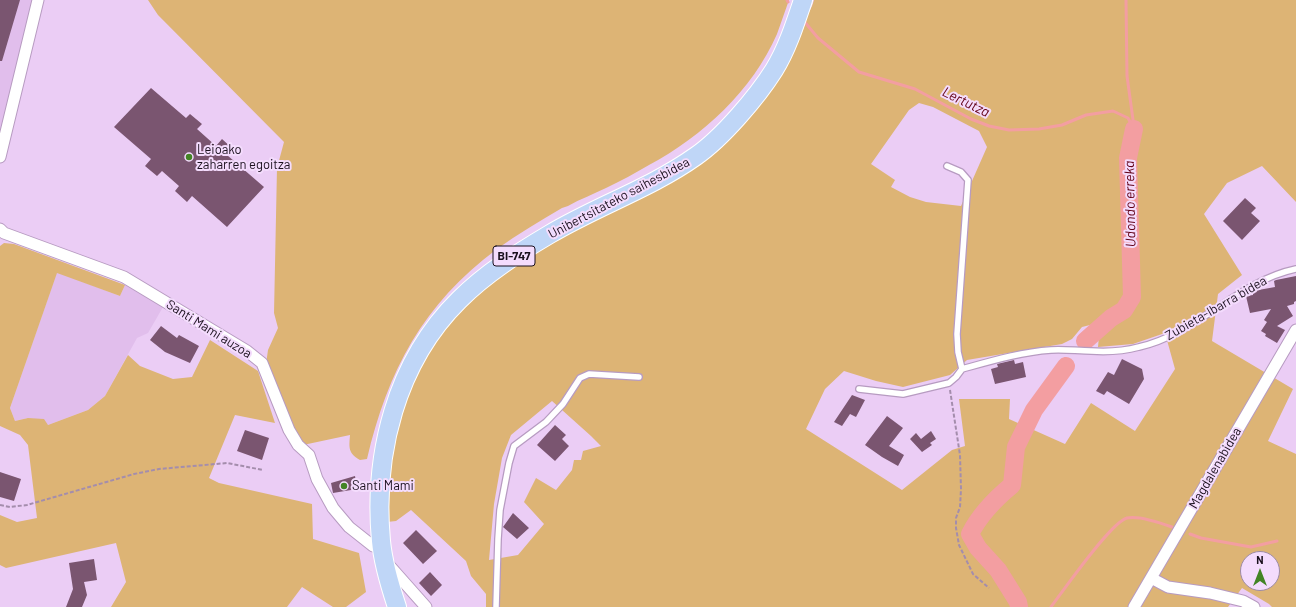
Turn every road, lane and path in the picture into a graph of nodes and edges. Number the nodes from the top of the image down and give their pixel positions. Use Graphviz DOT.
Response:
graph roads {
  1 [pos="38,0"];
  2 [pos="795,0"];
  3 [pos="803,0"];
  4 [pos="0,157"];
  5 [pos="947,166"];
  6 [pos="0,229"];
  7 [pos="1296,269"];
  8 [pos="1296,330"];
  9 [pos="962,369"];
  10 [pos="639,377"];
  11 [pos="949,383"];
  12 [pos="859,389"];
  13 [pos="263,470"];
  14 [pos="0,505"];
  15 [pos="379,553"];
  16 [pos="1151,578"];
  17 [pos="989,588"];
  18 [pos="388,607"];
  19 [pos="397,607"];
  20 [pos="426,607"];
  21 [pos="496,607"];
  22 [pos="1134,607"];
  23 [pos="1254,607"];
  1 -- 4 [label="street"];
  2 -- 15 [label="main road, Unibertsitateko saihesbidea / BI-747"];
  3 -- 15 [label="main road, Unibertsitateko saihesbidea / BI-747"];
  5 -- 9 [label="lane"];
  6 -- 15 [label="street, Santi Mami auzoa"];
  7 -- 9 [label="lane, Zubieta-Ibarra bidea"];
  8 -- 16 [label="street, Magdalenabidea"];
  9 -- 11 [label="lane"];
  10 -- 21 [label="lane"];
  11 -- 12 [label="lane"];
  11 -- 17 [label="path"];
  13 -- 14 [label="path"];
  15 -- 18 [label="main road, Unibertsitateko saihesbidea / BI-747"];
  15 -- 19 [label="main road, Unibertsitateko saihesbidea / BI-747"];
  15 -- 20 [label="street, Santi Mami auzoa"];
  16 -- 22 [label="street, Magdalenabidea"];
  16 -- 23 [label="street"];
}
